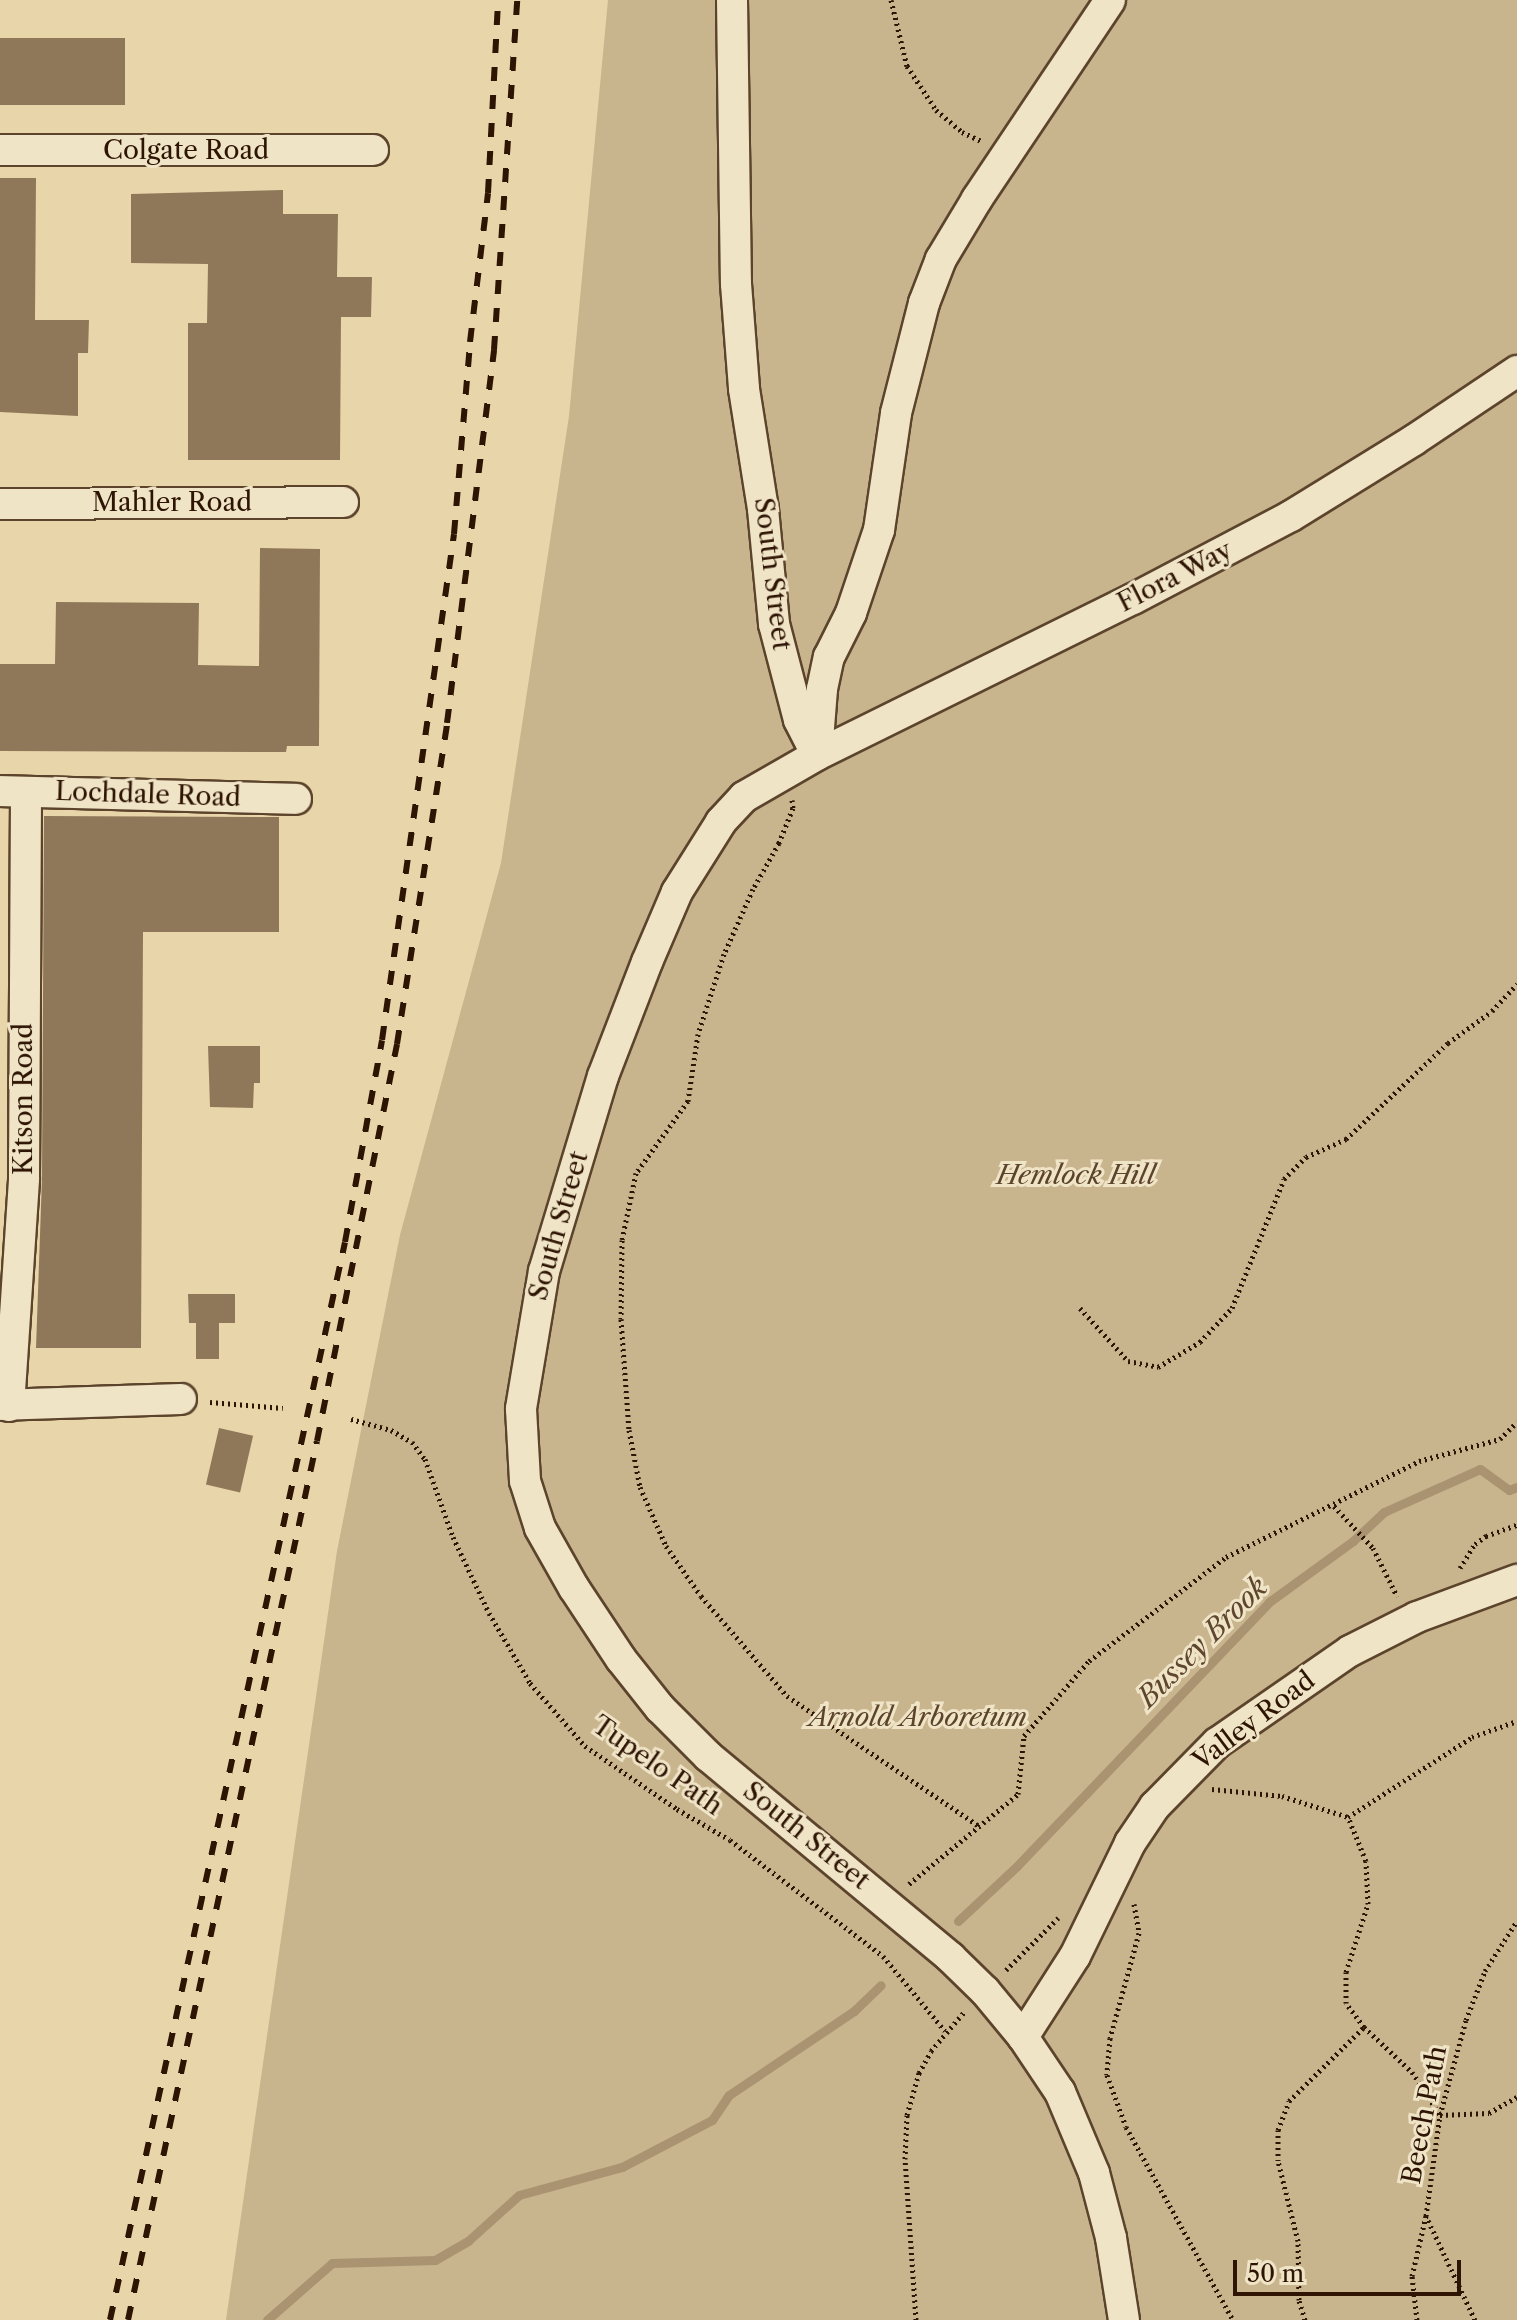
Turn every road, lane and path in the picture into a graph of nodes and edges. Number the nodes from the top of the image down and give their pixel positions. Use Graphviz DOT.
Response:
graph roads {
  1 [pos="732,0"];
  2 [pos="891,0"];
  3 [pos="1110,0"];
  4 [pos="0,150"];
  5 [pos="373,150"];
  6 [pos="1005,156"];
  7 [pos="1517,371"];
  8 [pos="343,502"];
  9 [pos="0,504"];
  10 [pos="817,755"];
  11 [pos="788,772"];
  12 [pos="13,791"];
  13 [pos="296,799"];
  14 [pos="1517,984"];
  15 [pos="1080,1308"];
  16 [pos="181,1399"];
  17 [pos="4,1405"];
  18 [pos="283,1408"];
  19 [pos="351,1419"];
  20 [pos="1517,1422"];
  21 [pos="1334,1506"];
  22 [pos="1517,1525"];
  23 [pos="1517,1580"];
  24 [pos="1455,1603"];
  25 [pos="1417,1617"];
  26 [pos="1517,1721"];
  27 [pos="1167,1793"];
  28 [pos="1348,1817"];
  29 [pos="979,1826"];
  30 [pos="1122,1859"];
  31 [pos="895,1908"];
  32 [pos="1517,1921"];
  33 [pos="961,2015"];
  34 [pos="1364,2027"];
  35 [pos="945,2031"];
  36 [pos="1023,2037"];
  37 [pos="1517,2097"];
  38 [pos="1440,2115"];
  39 [pos="1426,2216"];
  40 [pos="916,2320"];
  41 [pos="1124,2320"];
  42 [pos="1233,2320"];
  43 [pos="1305,2320"];
  44 [pos="1417,2320"];
  45 [pos="1475,2320"];
  1 -- 10 [label="street, South Street"];
  2 -- 6 [label="path"];
  3 -- 6 [label="street"];
  4 -- 5 [label="street, Colgate Road"];
  6 -- 10 [label="street"];
  7 -- 10 [label="street, Flora Way"];
  8 -- 9 [label="street, Mahler Road"];
  10 -- 11 [label="street, South Street"];
  11 -- 29 [label="path"];
  11 -- 31 [label="street, South Street"];
  12 -- 13 [label="street, Lochdale Road"];
  12 -- 17 [label="street, Kitson Road"];
  14 -- 15 [label="path"];
  16 -- 17 [label="street"];
  16 -- 18 [label="path"];
  19 -- 35 [label="path, Tupelo Path"];
  20 -- 21 [label="path"];
  21 -- 25 [label="path"];
  21 -- 29 [label="path"];
  22 -- 24 [label="path"];
  23 -- 24 [label="street, Valley Road"];
  24 -- 25 [label="street, Valley Road"];
  25 -- 27 [label="street, Valley Road"];
  26 -- 28 [label="path"];
  27 -- 28 [label="path"];
  27 -- 30 [label="street, Valley Road"];
  28 -- 34 [label="path"];
  29 -- 31 [label="path"];
  30 -- 36 [label="street, Valley Road"];
  30 -- 42 [label="path"];
  31 -- 36 [label="street, South Street"];
  32 -- 38 [label="path, Beech Path"];
  33 -- 35 [label="path"];
  34 -- 38 [label="path"];
  34 -- 43 [label="path"];
  35 -- 40 [label="path"];
  36 -- 41 [label="street, South Street"];
  37 -- 38 [label="path"];
  38 -- 39 [label="path, Beech Path"];
  39 -- 44 [label="path"];
  39 -- 45 [label="path, Beech Path"];
}
